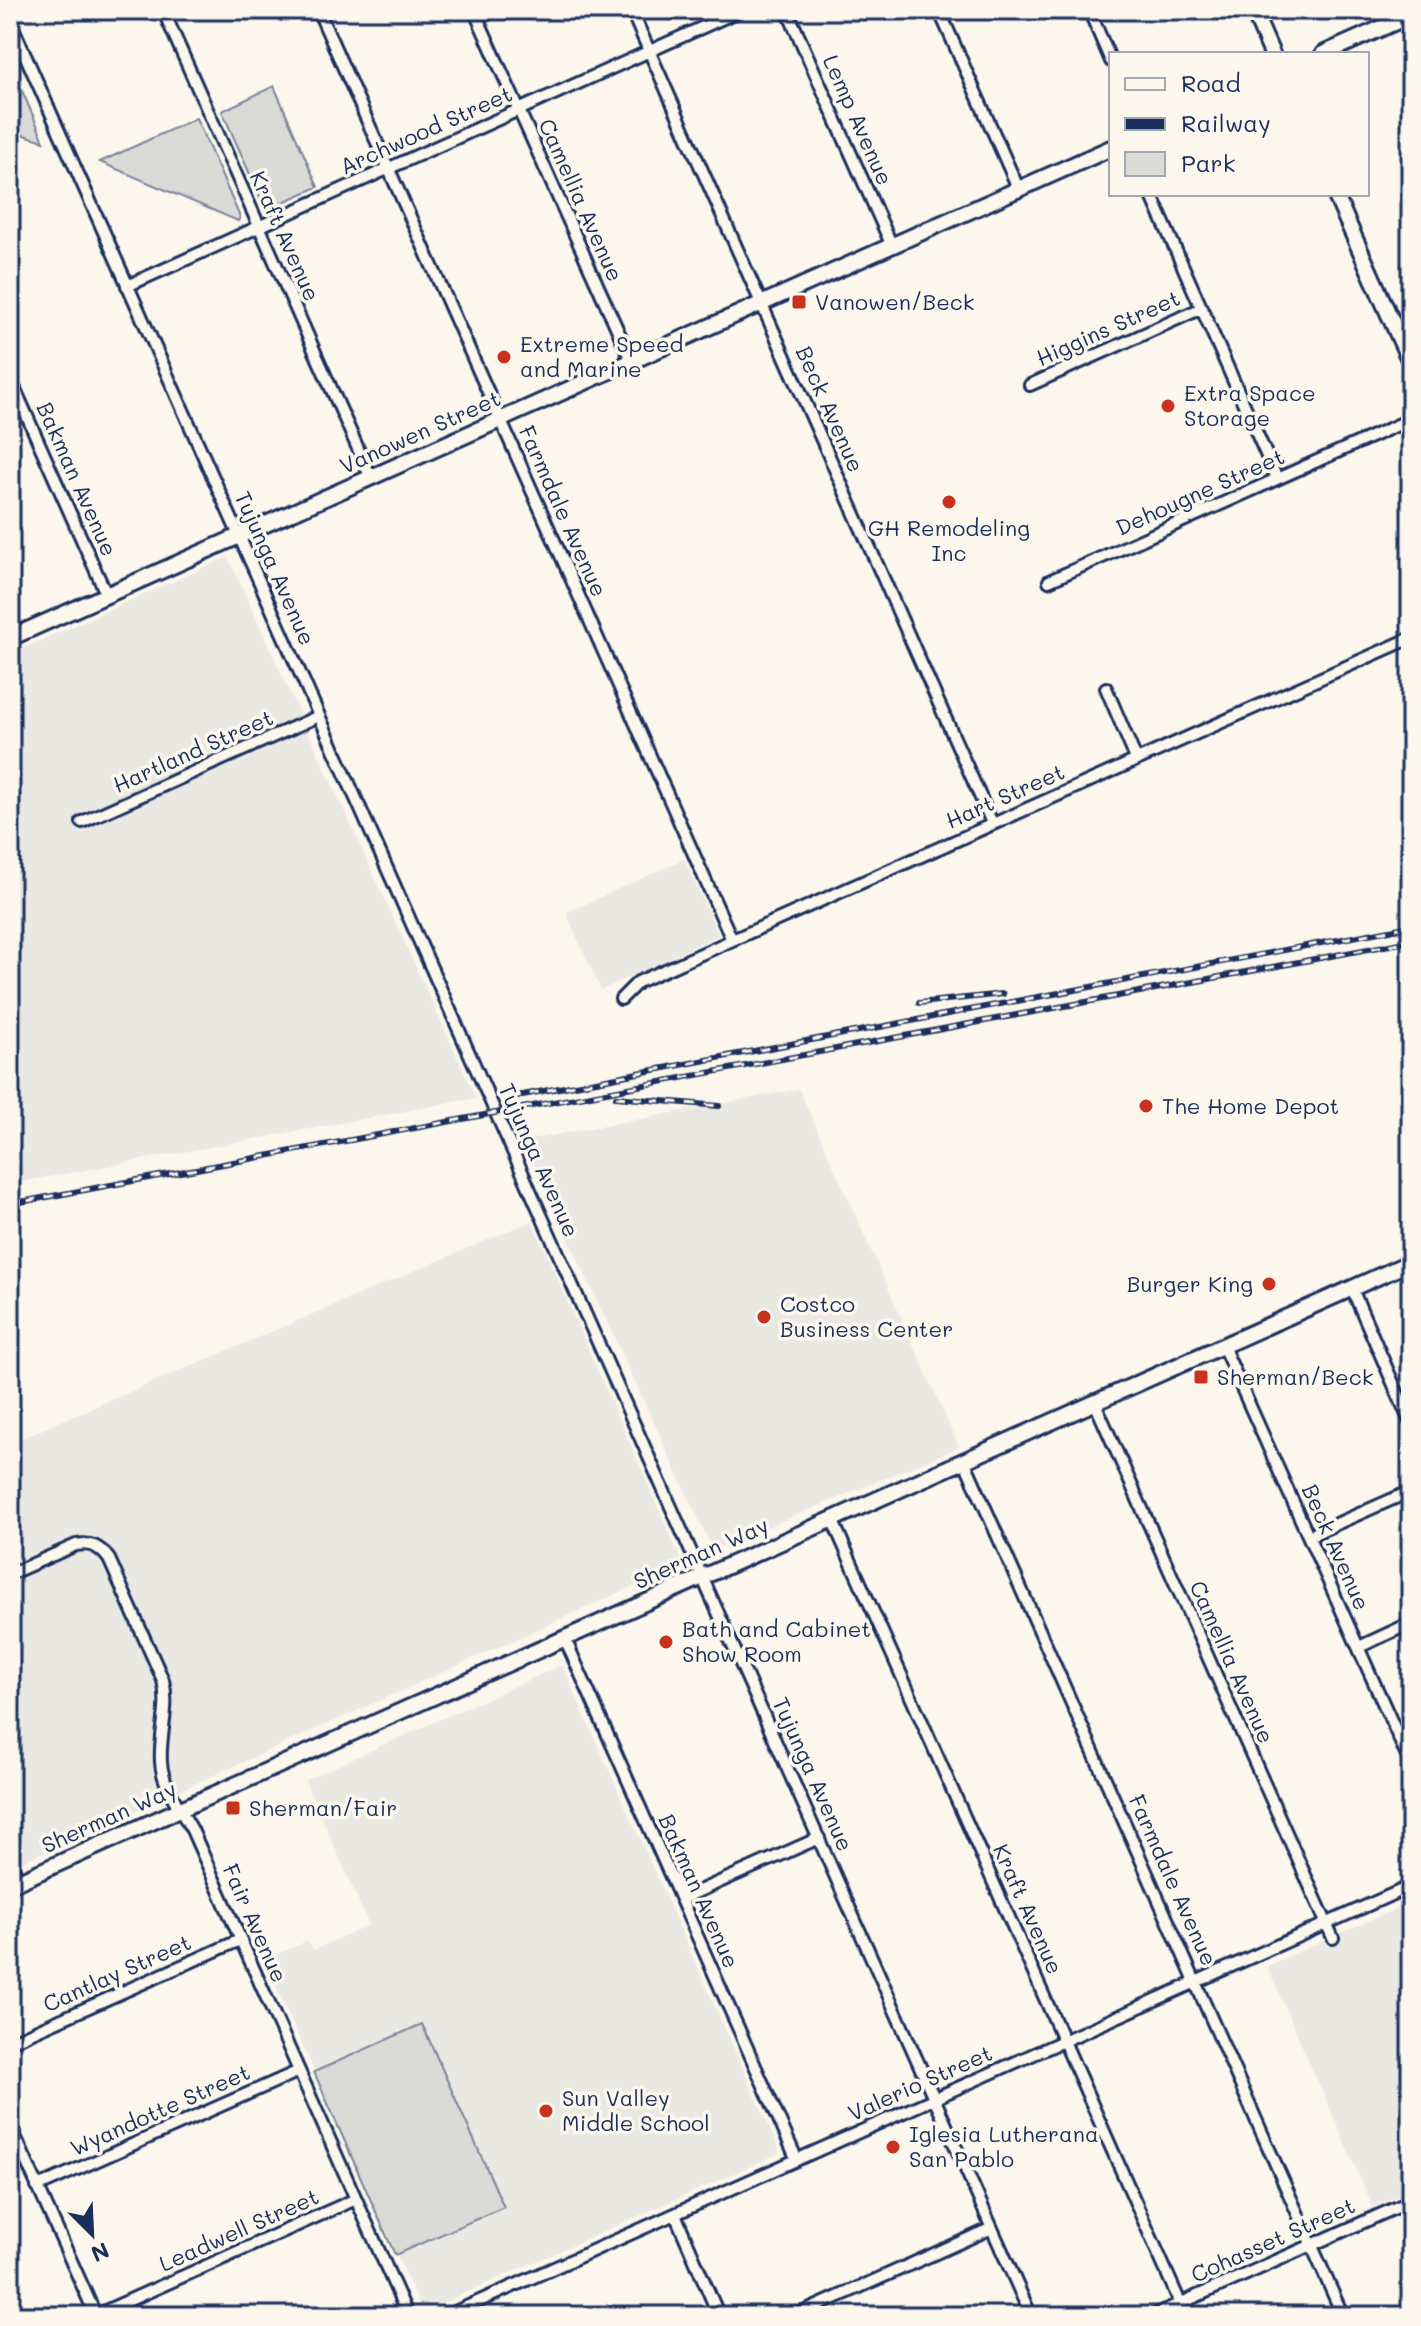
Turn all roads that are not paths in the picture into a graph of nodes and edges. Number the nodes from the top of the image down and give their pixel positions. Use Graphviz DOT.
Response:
graph roads {
  1 [pos="18,10"];
  2 [pos="163,10"];
  3 [pos="318,10"];
  4 [pos="474,10"];
  5 [pos="631,10"];
  6 [pos="741,10"];
  7 [pos="787,10"];
  8 [pos="939,10"];
  9 [pos="1089,10"];
  10 [pos="1253,10"];
  11 [pos="10,13"];
  12 [pos="1411,15"];
  13 [pos="10,21"];
  14 [pos="650,51"];
  15 [pos="1271,52"];
  16 [pos="1328,52"];
  17 [pos="1109,56"];
  18 [pos="519,110"];
  19 [pos="1109,149"];
  20 [pos="389,168"];
  21 [pos="1019,190"];
  22 [pos="1152,196"];
  23 [pos="1336,196"];
  24 [pos="260,227"];
  25 [pos="892,246"];
  26 [pos="127,286"];
  27 [pos="761,304"];
  28 [pos="1202,308"];
  29 [pos="632,362"];
  30 [pos="1411,364"];
  31 [pos="10,378"];
  32 [pos="1030,385"];
  33 [pos="1411,419"];
  34 [pos="501,421"];
  35 [pos="371,478"];
  36 [pos="1277,479"];
  37 [pos="240,537"];
  38 [pos="1049,581"];
  39 [pos="107,596"];
  40 [pos="10,638"];
  41 [pos="1411,638"];
  42 [pos="1106,688"];
  43 [pos="319,716"];
  44 [pos="1136,759"];
  45 [pos="82,822"];
  46 [pos="992,823"];
  47 [pos="732,940"];
  48 [pos="621,999"];
  49 [pos="1411,1262"];
  50 [pos="1352,1289"];
  51 [pos="1223,1346"];
  52 [pos="1095,1403"];
  53 [pos="1411,1424"];
  54 [pos="964,1460"];
  55 [pos="1411,1491"];
  56 [pos="832,1519"];
  57 [pos="1309,1536"];
  58 [pos="10,1574"];
  59 [pos="702,1577"];
  60 [pos="1411,1623"];
  61 [pos="565,1639"];
  62 [pos="1359,1647"];
  63 [pos="1410,1760"];
  64 [pos="181,1809"];
  65 [pos="819,1838"];
  66 [pos="10,1862"];
  67 [pos="14,1883"];
  68 [pos="1411,1886"];
  69 [pos="681,1899"];
  70 [pos="1327,1924"];
  71 [pos="1333,1938"];
  72 [pos="240,1940"];
  73 [pos="1197,1982"];
  74 [pos="1064,2040"];
  75 [pos="10,2042"];
  76 [pos="299,2071"];
  77 [pos="936,2099"];
  78 [pos="10,2125"];
  79 [pos="797,2160"];
  80 [pos="37,2187"];
  81 [pos="356,2199"];
  82 [pos="1411,2201"];
  83 [pos="675,2214"];
  84 [pos="992,2228"];
  85 [pos="1311,2245"];
  86 [pos="1180,2303"];
  87 [pos="95,2316"];
  88 [pos="408,2316"];
  89 [pos="446,2316"];
  90 [pos="719,2316"];
  91 [pos="795,2316"];
  92 [pos="1031,2316"];
  93 [pos="1152,2316"];
  94 [pos="1186,2316"];
  95 [pos="1343,2316"];
  1 -- 11 [label="street"];
  2 -- 24 [label="street, Kraft Avenue"];
  3 -- 20 [label="street, Farmdale Avenue"];
  4 -- 18 [label="street, Camellia Avenue"];
  5 -- 14 [label="street, Beck Avenue"];
  6 -- 14 [label="street, Archwood Street"];
  7 -- 25 [label="street, Lemp Avenue"];
  8 -- 21 [label="street"];
  9 -- 17 [label="street"];
  10 -- 15 [label="main road"];
  12 -- 16 [label="main road"];
  13 -- 26 [label="street, Tujunga Avenue"];
  14 -- 18 [label="street, Archwood Street"];
  14 -- 27 [label="street, Beck Avenue"];
  18 -- 20 [label="street, Archwood Street"];
  18 -- 29 [label="street, Camellia Avenue"];
  19 -- 21 [label="main road, Vanowen Street"];
  20 -- 24 [label="street, Archwood Street"];
  20 -- 34 [label="street, Farmdale Avenue"];
  21 -- 25 [label="main road, Vanowen Street"];
  22 -- 28 [label="street"];
  23 -- 30 [label="main road"];
  24 -- 26 [label="street, Archwood Street"];
  24 -- 35 [label="street, Kraft Avenue"];
  25 -- 27 [label="main road, Vanowen Street"];
  26 -- 37 [label="street, Tujunga Avenue"];
  27 -- 29 [label="main road, Vanowen Street"];
  27 -- 46 [label="street, Beck Avenue"];
  28 -- 32 [label="street, Higgins Street"];
  28 -- 36 [label="street"];
  29 -- 34 [label="main road, Vanowen Street"];
  31 -- 39 [label="street, Bakman Avenue"];
  33 -- 36 [label="street, Dehougne Street"];
  34 -- 35 [label="main road, Vanowen Street"];
  34 -- 47 [label="street, Farmdale Avenue"];
  35 -- 37 [label="main road, Vanowen Street"];
  36 -- 38 [label="street, Dehougne Street"];
  37 -- 39 [label="main road, Vanowen Street"];
  37 -- 43 [label="street, Tujunga Avenue"];
  39 -- 40 [label="main road, Vanowen Street"];
  41 -- 44 [label="street, Hart Street"];
  42 -- 44 [label="street"];
  43 -- 45 [label="street, Hartland Street"];
  43 -- 59 [label="street, Tujunga Avenue"];
  44 -- 46 [label="street, Hart Street"];
  46 -- 47 [label="street, Hart Street"];
  47 -- 48 [label="street, Hart Street"];
  49 -- 50 [label="main road, Sherman Way"];
  50 -- 51 [label="main road, Sherman Way"];
  50 -- 53 [label="street"];
  51 -- 52 [label="main road, Sherman Way"];
  51 -- 57 [label="street, Beck Avenue"];
  52 -- 54 [label="main road, Sherman Way"];
  52 -- 70 [label="street, Camellia Avenue"];
  54 -- 56 [label="main road, Sherman Way"];
  54 -- 73 [label="street, Farmdale Avenue"];
  55 -- 57 [label="street"];
  56 -- 59 [label="main road, Sherman Way"];
  56 -- 74 [label="street, Kraft Avenue"];
  57 -- 62 [label="street, Beck Avenue"];
  58 -- 64 [label="street, Fair Avenue"];
  59 -- 61 [label="main road, Sherman Way"];
  59 -- 65 [label="street, Tujunga Avenue"];
  60 -- 62 [label="street"];
  61 -- 64 [label="main road, Sherman Way"];
  61 -- 69 [label="street, Bakman Avenue"];
  62 -- 63 [label="street, Beck Avenue"];
  64 -- 67 [label="main road, Sherman Way"];
  64 -- 72 [label="street, Fair Avenue"];
  65 -- 69 [label="street"];
  65 -- 77 [label="street, Tujunga Avenue"];
  66 -- 67 [label="street"];
  68 -- 70 [label="street, Valerio Street"];
  69 -- 79 [label="street, Bakman Avenue"];
  70 -- 71 [label="street, Camellia Avenue"];
  70 -- 73 [label="street, Valerio Street"];
  72 -- 75 [label="street, Cantlay Street"];
  72 -- 76 [label="street, Fair Avenue"];
  73 -- 74 [label="street, Valerio Street"];
  73 -- 85 [label="street, Farmdale Avenue"];
  74 -- 77 [label="street, Valerio Street"];
  74 -- 86 [label="street, Kraft Avenue"];
  76 -- 80 [label="street, Wyandotte Street"];
  76 -- 81 [label="street, Fair Avenue"];
  77 -- 79 [label="street, Valerio Street"];
  77 -- 84 [label="street, Tujunga Avenue"];
  78 -- 80 [label="street"];
  79 -- 83 [label="street, Valerio Street"];
  80 -- 87 [label="street"];
  81 -- 87 [label="street, Leadwell Street"];
  81 -- 88 [label="street, Fair Avenue"];
  82 -- 85 [label="street, Cohasset Street"];
  83 -- 89 [label="street, Valerio Street"];
  83 -- 90 [label="street"];
  84 -- 91 [label="street"];
  84 -- 92 [label="street, Tujunga Avenue"];
  85 -- 86 [label="street, Cohasset Street"];
  85 -- 95 [label="street, Farmdale Avenue"];
  86 -- 93 [label="street, Cohasset Street"];
  86 -- 94 [label="street, Kraft Avenue"];
}
